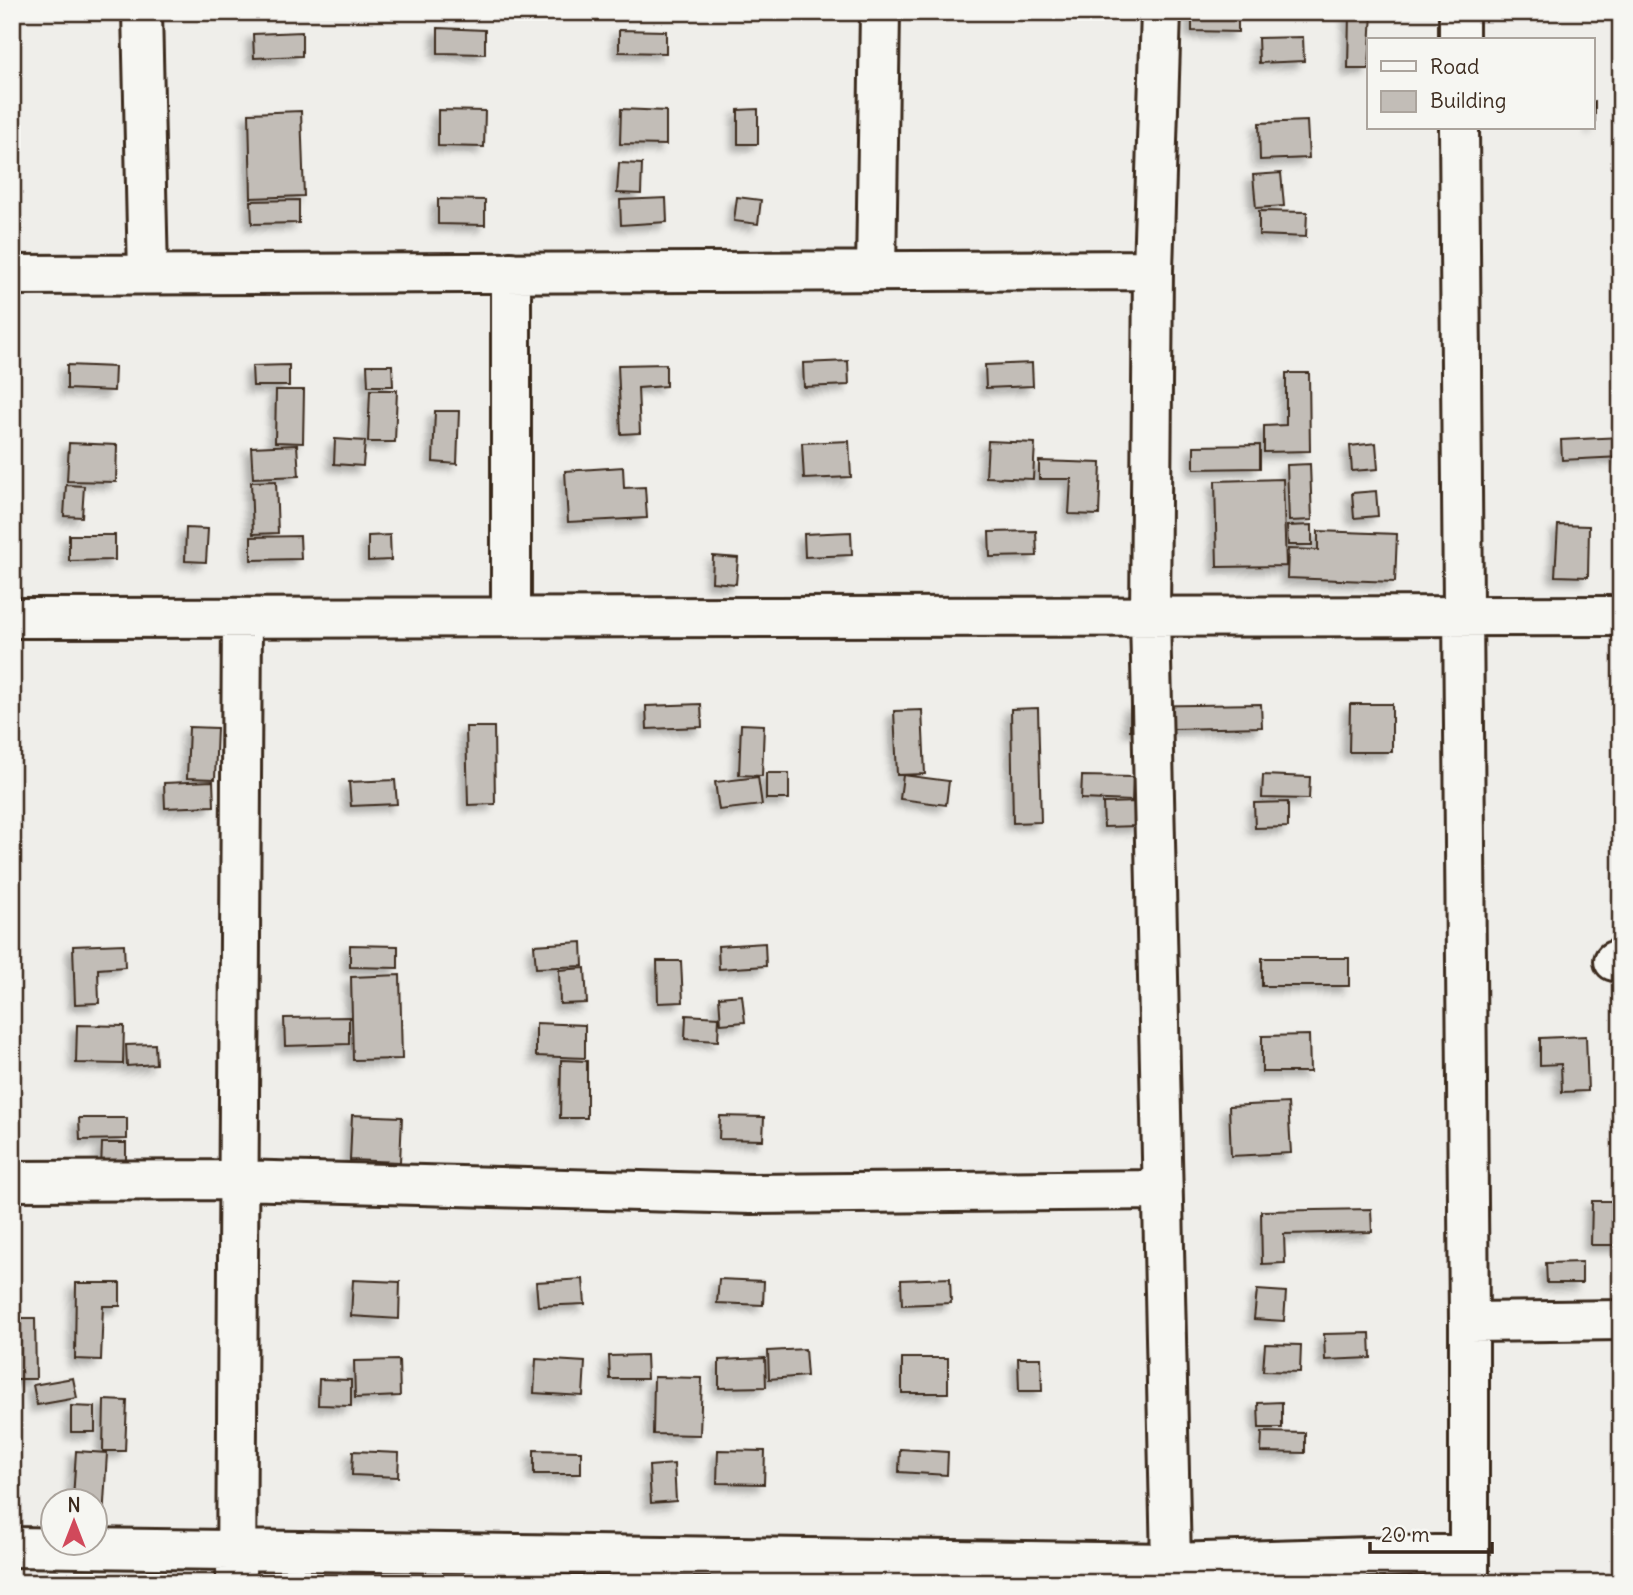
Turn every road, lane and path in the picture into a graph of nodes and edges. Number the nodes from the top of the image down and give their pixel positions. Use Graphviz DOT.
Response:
graph roads {
  1 [pos="142,12"];
  2 [pos="880,12"];
  3 [pos="1161,12"];
  4 [pos="1459,12"];
  5 [pos="1459,38"];
  6 [pos="1459,130"];
  7 [pos="1153,270"];
  8 [pos="876,271"];
  9 [pos="512,272"];
  10 [pos="148,274"];
  11 [pos="12,275"];
  12 [pos="1150,616"];
  13 [pos="1621,616"];
  14 [pos="12,618"];
  15 [pos="242,618"];
  16 [pos="512,618"];
  17 [pos="1463,618"];
  18 [pos="238,1180"];
  19 [pos="12,1181"];
  20 [pos="1162,1190"];
  21 [pos="1621,1320"];
  22 [pos="1469,1322"];
  23 [pos="12,1547"];
  24 [pos="1171,1563"];
  25 [pos="236,1567"];
  26 [pos="1469,1569"];
  27 [pos="969,1572"];
  1 -- 10 [label="street"];
  2 -- 8 [label="street"];
  3 -- 7 [label="street"];
  4 -- 5 [label="street"];
  6 -- 17 [label="street"];
  7 -- 8 [label="street"];
  7 -- 12 [label="street"];
  8 -- 9 [label="street"];
  9 -- 10 [label="street"];
  9 -- 16 [label="street"];
  10 -- 11 [label="street"];
  12 -- 16 [label="street"];
  12 -- 17 [label="street"];
  12 -- 20 [label="street"];
  13 -- 17 [label="street"];
  14 -- 15 [label="street"];
  15 -- 16 [label="street"];
  15 -- 18 [label="street"];
  17 -- 22 [label="street"];
  18 -- 19 [label="street"];
  18 -- 20 [label="street"];
  18 -- 25 [label="street"];
  20 -- 24 [label="street"];
  21 -- 22 [label="street"];
  22 -- 26 [label="street"];
  23 -- 25 [label="street"];
  24 -- 26 [label="street"];
  24 -- 27 [label="street"];
  25 -- 27 [label="street"];
}
